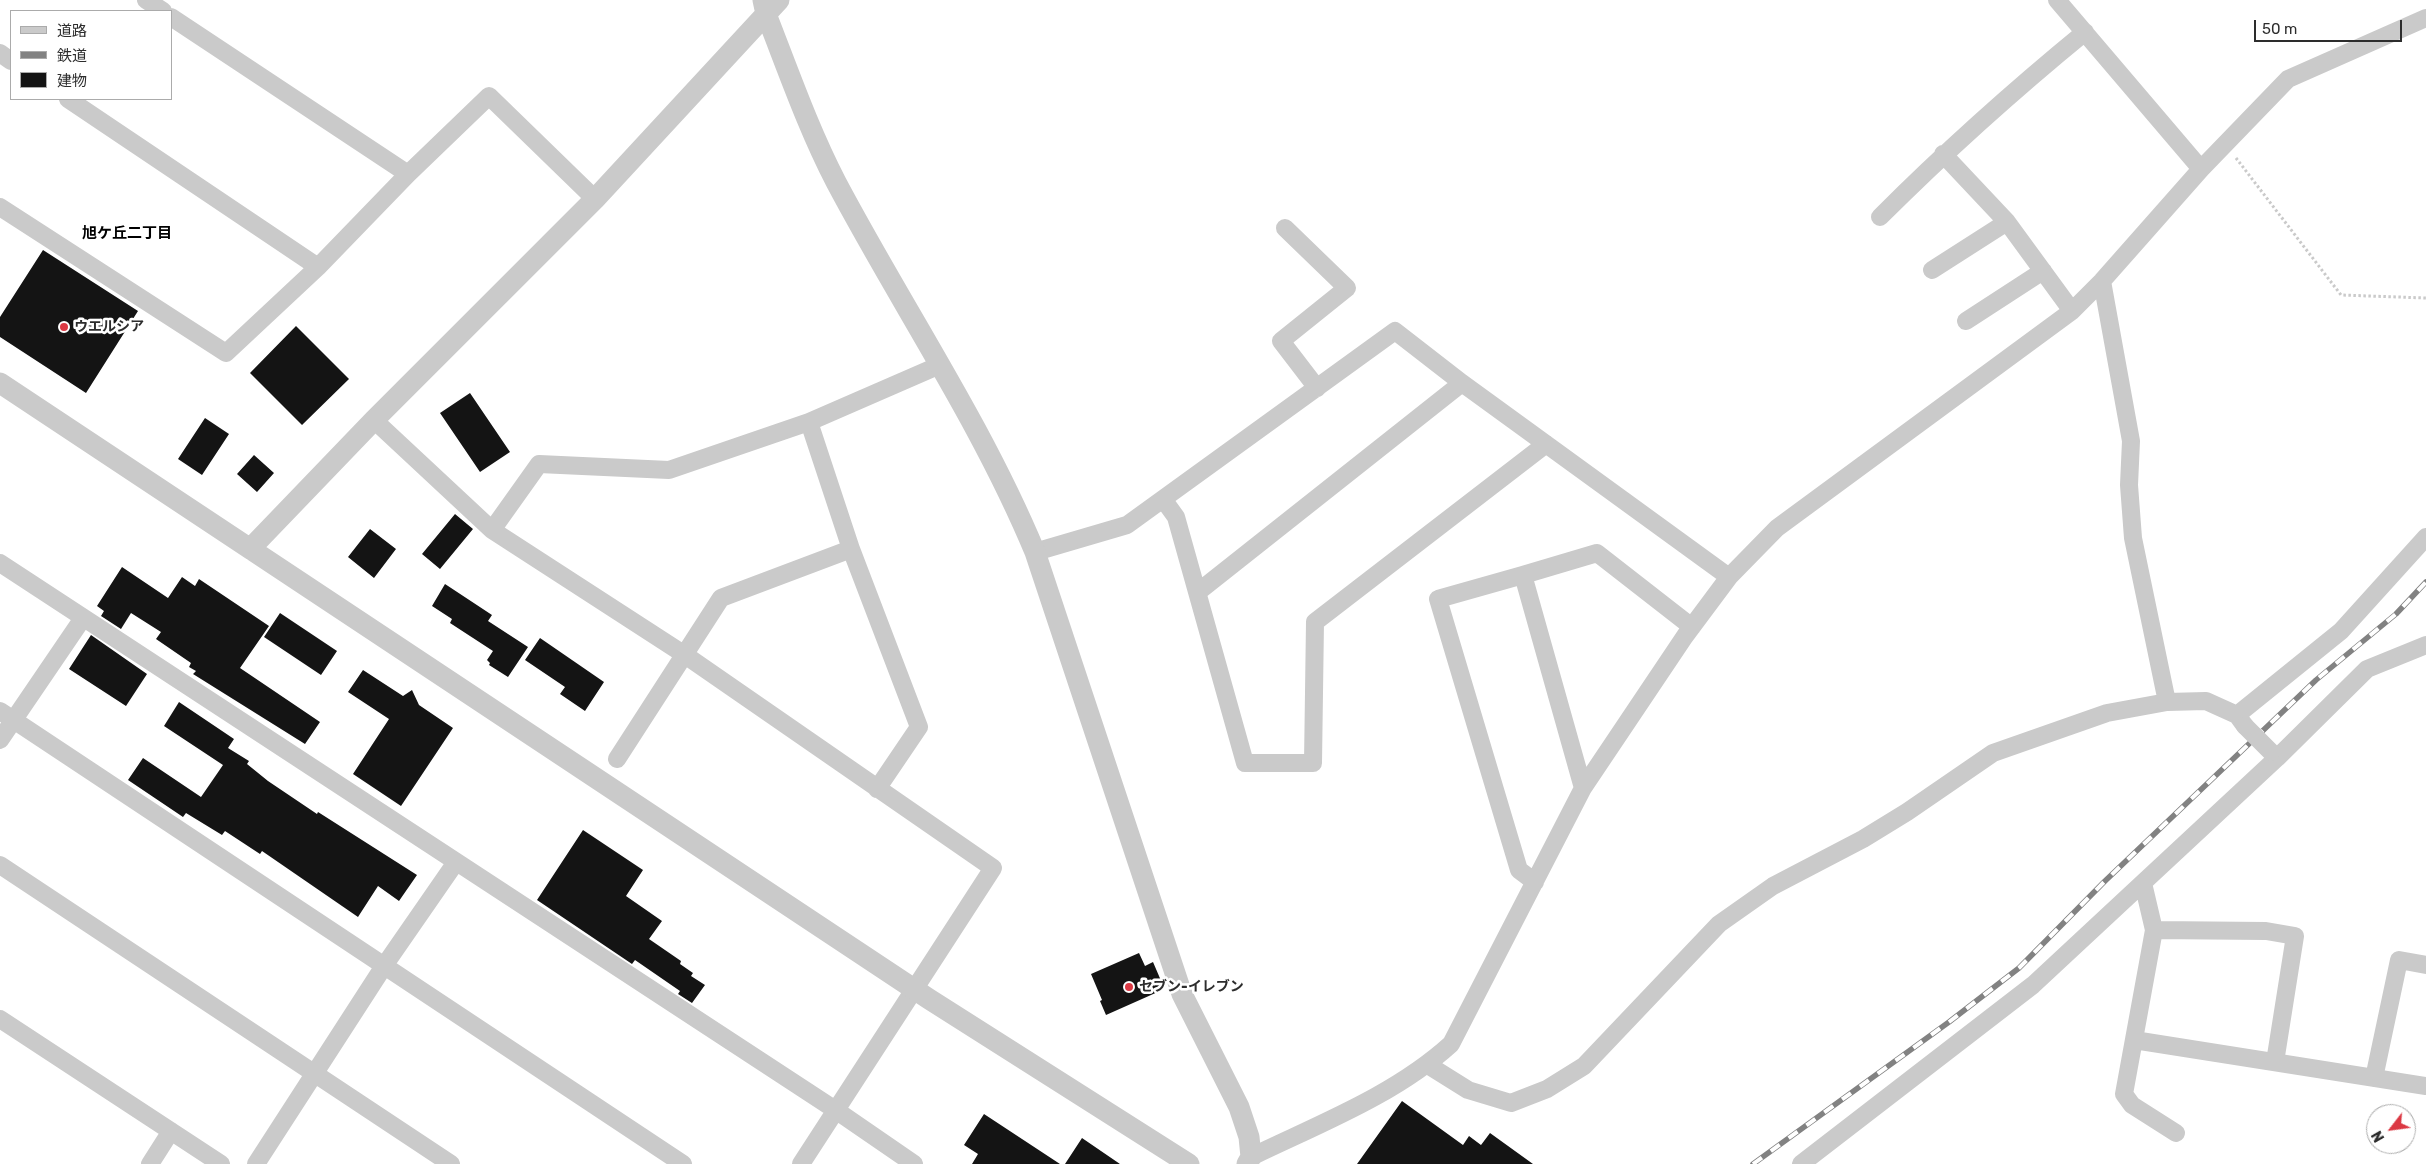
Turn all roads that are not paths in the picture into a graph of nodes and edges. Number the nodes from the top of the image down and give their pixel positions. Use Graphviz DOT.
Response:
graph roads {
  1 [pos="146,0"];
  2 [pos="2058,0"];
  3 [pos="769,5"];
  4 [pos="161,10"];
  5 [pos="172,18"];
  6 [pos="2426,18"];
  7 [pos="2085,32"];
  8 [pos="69,100"];
  9 [pos="1943,154"];
  10 [pos="2201,169"];
  11 [pos="408,174"];
  12 [pos="595,199"];
  13 [pos="0,206"];
  14 [pos="1880,217"];
  15 [pos="2007,222"];
  16 [pos="1285,228"];
  17 [pos="318,267"];
  18 [pos="1932,270"];
  19 [pos="2043,271"];
  20 [pos="2102,281"];
  21 [pos="2072,312"];
  22 [pos="1966,322"];
  23 [pos="940,365"];
  24 [pos="0,383"];
  25 [pos="1462,383"];
  26 [pos="1317,388"];
  27 [pos="374,420"];
  28 [pos="809,422"];
  29 [pos="1546,444"];
  30 [pos="1163,499"];
  31 [pos="492,530"];
  32 [pos="2426,538"];
  33 [pos="250,549"];
  34 [pos="851,549"];
  35 [pos="1035,552"];
  36 [pos="0,563"];
  37 [pos="1522,574"];
  38 [pos="1729,577"];
  39 [pos="1198,592"];
  40 [pos="83,618"];
  41 [pos="1692,627"];
  42 [pos="2426,645"];
  43 [pos="685,655"];
  44 [pos="2167,702"];
  45 [pos="7,716"];
  46 [pos="2241,721"];
  47 [pos="0,740"];
  48 [pos="2274,755"];
  49 [pos="617,759"];
  50 [pos="1583,788"];
  51 [pos="877,789"];
  52 [pos="456,862"];
  53 [pos="0,865"];
  54 [pos="1535,882"];
  55 [pos="2142,884"];
  56 [pos="2154,930"];
  57 [pos="2426,965"];
  58 [pos="384,966"];
  59 [pos="913,988"];
  60 [pos="0,1019"];
  61 [pos="2134,1040"];
  62 [pos="2276,1062"];
  63 [pos="1428,1066"];
  64 [pos="316,1073"];
  65 [pos="2374,1078"];
  66 [pos="2426,1086"];
  67 [pos="837,1111"];
  68 [pos="171,1131"];
  69 [pos="2176,1133"];
  70 [pos="1249,1161"];
  71 [pos="150,1164"];
  72 [pos="221,1164"];
  73 [pos="256,1164"];
  74 [pos="451,1164"];
  75 [pos="684,1164"];
  76 [pos="801,1164"];
  77 [pos="914,1164"];
  78 [pos="1189,1164"];
  79 [pos="1801,1164"];
  1 -- 4 [label="street"];
  2 -- 7 [label="street"];
  3 -- 12 [label="street"];
  3 -- 23 [label="street"];
  5 -- 11 [label="street"];
  6 -- 10 [label="street"];
  7 -- 9 [label="street"];
  7 -- 10 [label="street"];
  8 -- 17 [label="street"];
  9 -- 14 [label="street"];
  9 -- 15 [label="street"];
  10 -- 20 [label="street"];
  11 -- 12 [label="street"];
  11 -- 17 [label="street"];
  12 -- 27 [label="street"];
  13 -- 17 [label="street"];
  15 -- 18 [label="street"];
  15 -- 19 [label="street"];
  16 -- 26 [label="street"];
  19 -- 21 [label="street"];
  19 -- 22 [label="street"];
  20 -- 21 [label="street"];
  20 -- 44 [label="street"];
  21 -- 38 [label="street"];
  23 -- 28 [label="street"];
  23 -- 35 [label="street"];
  24 -- 33 [label="street"];
  25 -- 26 [label="street"];
  25 -- 29 [label="street"];
  25 -- 39 [label="street"];
  26 -- 30 [label="street"];
  27 -- 31 [label="street"];
  27 -- 33 [label="street"];
  28 -- 31 [label="street"];
  28 -- 34 [label="street"];
  29 -- 38 [label="street"];
  29 -- 39 [label="street"];
  30 -- 35 [label="street"];
  30 -- 39 [label="street"];
  31 -- 43 [label="street"];
  32 -- 46 [label="street"];
  33 -- 59 [label="street"];
  34 -- 43 [label="street"];
  34 -- 51 [label="street"];
  35 -- 70 [label="street"];
  36 -- 40 [label="street"];
  37 -- 41 [label="street"];
  37 -- 50 [label="street"];
  37 -- 54 [label="street"];
  38 -- 41 [label="street"];
  40 -- 45 [label="street"];
  40 -- 52 [label="street"];
  41 -- 50 [label="street"];
  42 -- 48 [label="street"];
  43 -- 49 [label="street"];
  43 -- 51 [label="street"];
  44 -- 46 [label="street"];
  44 -- 63 [label="street"];
  45 -- 47 [label="street"];
  45 -- 58 [label="street"];
  46 -- 48 [label="street, bridge"];
  48 -- 55 [label="street"];
  50 -- 54 [label="street"];
  51 -- 59 [label="street"];
  52 -- 58 [label="street"];
  52 -- 67 [label="street"];
  53 -- 64 [label="street"];
  54 -- 63 [label="street"];
  55 -- 56 [label="street"];
  55 -- 79 [label="street"];
  56 -- 61 [label="street"];
  56 -- 62 [label="street"];
  57 -- 65 [label="street"];
  58 -- 64 [label="street"];
  58 -- 75 [label="street"];
  59 -- 67 [label="street"];
  59 -- 78 [label="street"];
  60 -- 68 [label="street"];
  61 -- 62 [label="street"];
  61 -- 69 [label="street"];
  62 -- 65 [label="street"];
  63 -- 70 [label="street"];
  64 -- 73 [label="street"];
  64 -- 74 [label="street"];
  65 -- 66 [label="street"];
  67 -- 76 [label="street"];
  67 -- 77 [label="street"];
  68 -- 71 [label="street"];
  68 -- 72 [label="street"];
}
